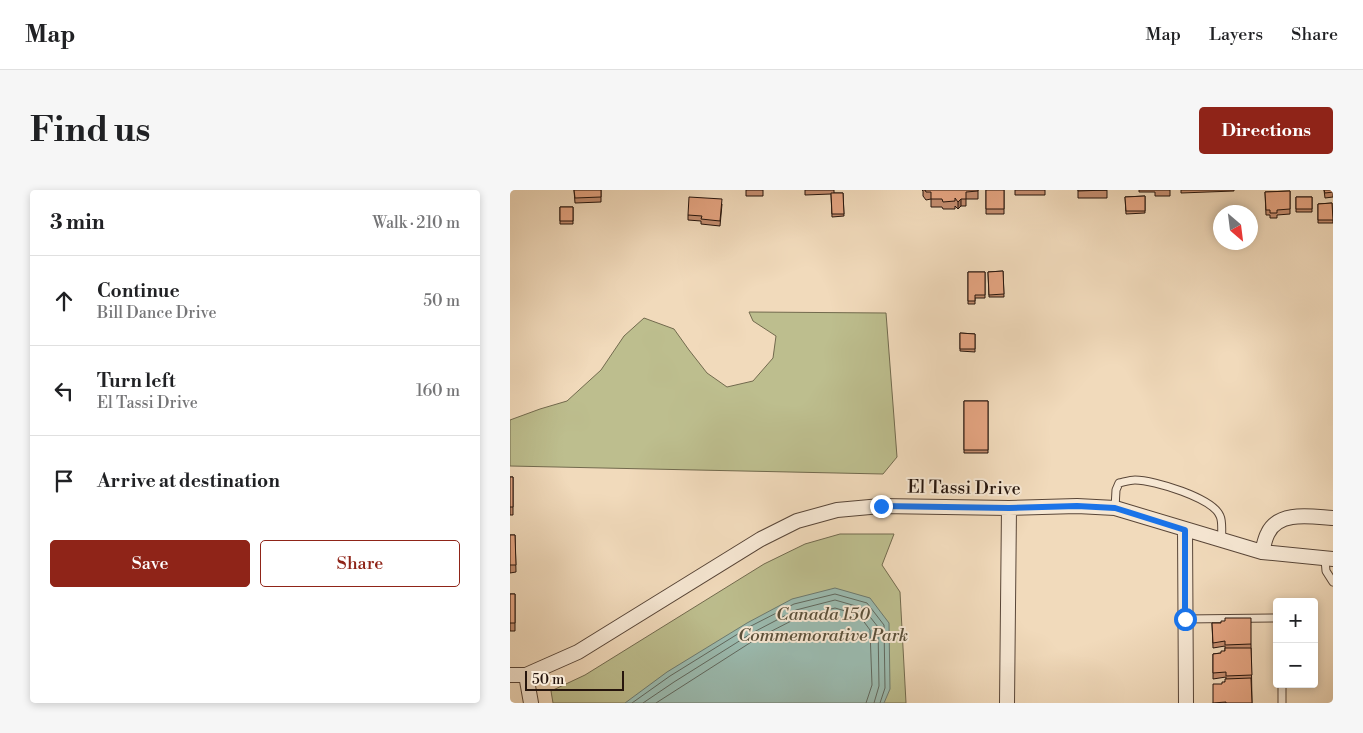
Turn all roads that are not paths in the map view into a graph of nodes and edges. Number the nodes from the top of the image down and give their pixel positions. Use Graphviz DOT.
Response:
graph roads {
  1 [pos="1009,508"];
  2 [pos="1115,508"];
  3 [pos="1333,518"];
  4 [pos="1185,530"];
  5 [pos="1222,540"];
  6 [pos="1262,552"];
  7 [pos="1329,559"];
  8 [pos="1333,582"];
  9 [pos="1273,618"];
  10 [pos="1185,619"];
  11 [pos="526,675"];
  12 [pos="510,676"];
  13 [pos="1282,688"];
  14 [pos="531,703"];
  15 [pos="1007,703"];
  16 [pos="1186,703"];
  17 [pos="1282,703"];
  1 -- 2 [label="street, El Tassi Drive"];
  1 -- 11 [label="street, El Tassi Drive"];
  1 -- 15 [label="street"];
  2 -- 4 [label="street, El Tassi Drive"];
  2 -- 5 [label="lane"];
  3 -- 6 [label="street"];
  4 -- 5 [label="street, El Tassi Drive"];
  4 -- 10 [label="street"];
  5 -- 6 [label="street, El Tassi Drive"];
  6 -- 7 [label="street, El Tassi Drive"];
  7 -- 8 [label="lane"];
  9 -- 10 [label="lane"];
  10 -- 16 [label="street"];
  11 -- 12 [label="street, El Tassi Drive"];
  11 -- 14 [label="street"];
  13 -- 17 [label="lane"];
}
